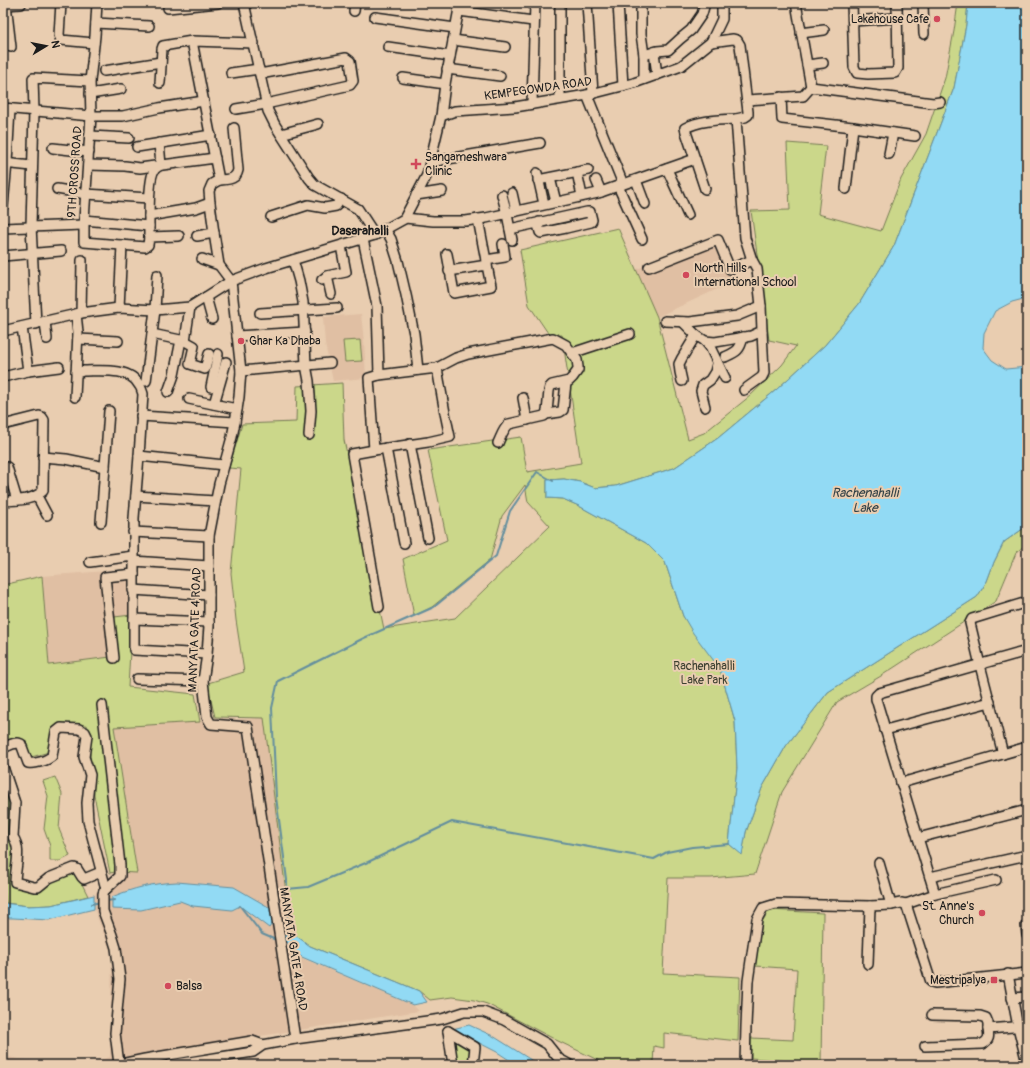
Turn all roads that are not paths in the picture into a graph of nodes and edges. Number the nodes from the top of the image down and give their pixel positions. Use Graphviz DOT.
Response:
graph roads {
  1 [pos="61,3"];
  2 [pos="97,3"];
  3 [pos="218,3"];
  4 [pos="244,3"];
  5 [pos="535,3"];
  6 [pos="560,3"];
  7 [pos="586,3"];
  8 [pos="618,3"];
  9 [pos="640,3"];
  10 [pos="706,3"];
  11 [pos="722,3"];
  12 [pos="796,3"];
  13 [pos="852,3"];
  14 [pos="897,3"];
  15 [pos="923,3"];
  16 [pos="21,4"];
  17 [pos="5,5"];
  18 [pos="459,7"];
  19 [pos="168,8"];
  20 [pos="375,17"];
  21 [pos="897,18"];
  22 [pos="534,21"];
  23 [pos="852,21"];
  24 [pos="96,23"];
  25 [pos="149,26"];
  26 [pos="455,28"];
  27 [pos="824,30"];
  28 [pos="802,33"];
  29 [pos="924,34"];
  30 [pos="453,40"];
  31 [pos="192,41"];
  32 [pos="711,42"];
  33 [pos="94,43"];
  34 [pos="254,44"];
  35 [pos="11,47"];
  36 [pos="388,47"];
  37 [pos="504,47"];
  38 [pos="654,52"];
  39 [pos="644,55"];
  40 [pos="450,56"];
  41 [pos="161,62"];
  42 [pos="823,63"];
  43 [pos="807,65"];
  44 [pos="447,69"];
  45 [pos="104,71"];
  46 [pos="260,72"];
  47 [pos="232,73"];
  48 [pos="657,74"];
  49 [pos="500,76"];
  50 [pos="403,78"];
  51 [pos="644,79"];
  52 [pos="90,81"];
  53 [pos="160,83"];
  54 [pos="445,84"];
  55 [pos="623,86"];
  56 [pos="811,87"];
  57 [pos="121,90"];
  58 [pos="90,94"];
  59 [pos="590,94"];
  60 [pos="781,97"];
  61 [pos="560,99"];
  62 [pos="746,100"];
  63 [pos="204,101"];
  64 [pos="940,102"];
  65 [pos="266,104"];
  66 [pos="532,104"];
  67 [pos="6,108"];
  68 [pos="236,109"];
  69 [pos="34,112"];
  70 [pos="91,116"];
  71 [pos="441,116"];
  72 [pos="736,119"];
  73 [pos="318,124"];
  74 [pos="854,127"];
  75 [pos="234,128"];
  76 [pos="893,133"];
  77 [pos="281,134"];
  78 [pos="90,136"];
  79 [pos="211,136"];
  80 [pos="915,136"];
  81 [pos="129,138"];
  82 [pos="159,143"];
  83 [pos="540,143"];
  84 [pos="137,147"];
  85 [pos="53,148"];
  86 [pos="89,152"];
  87 [pos="890,154"];
  88 [pos="215,158"];
  89 [pos="695,159"];
  90 [pos="430,162"];
  91 [pos="5,163"];
  92 [pos="88,165"];
  93 [pos="161,165"];
  94 [pos="32,166"];
  95 [pos="667,169"];
  96 [pos="588,170"];
  97 [pos="576,172"];
  98 [pos="550,178"];
  99 [pos="219,180"];
  100 [pos="596,180"];
  101 [pos="636,180"];
  102 [pos="621,185"];
  103 [pos="58,189"];
  104 [pos="705,189"];
  105 [pos="846,189"];
  106 [pos="442,191"];
  107 [pos="601,192"];
  108 [pos="512,193"];
  109 [pos="86,194"];
  110 [pos="416,195"];
  111 [pos="502,195"];
  112 [pos="582,196"];
  113 [pos="149,198"];
  114 [pos="341,199"];
  115 [pos="556,202"];
  116 [pos="210,203"];
  117 [pos="645,204"];
  118 [pos="542,205"];
  119 [pos="3,206"];
  120 [pos="516,211"];
  121 [pos="507,214"];
  122 [pos="688,215"];
  123 [pos="149,216"];
  124 [pos="271,217"];
  125 [pos="405,218"];
  126 [pos="478,219"];
  127 [pos="541,222"];
  128 [pos="84,223"];
  129 [pos="31,226"];
  130 [pos="149,226"];
  131 [pos="3,228"];
  132 [pos="510,228"];
  133 [pos="386,229"];
  134 [pos="214,234"];
  135 [pos="375,235"];
  136 [pos="179,236"];
  137 [pos="197,236"];
  138 [pos="149,238"];
  139 [pos="363,239"];
  140 [pos="642,239"];
  141 [pos="512,240"];
  142 [pos="503,244"];
  143 [pos="122,245"];
  144 [pos="341,246"];
  145 [pos="61,251"];
  146 [pos="32,254"];
  147 [pos="447,254"];
  148 [pos="3,256"];
  149 [pos="202,258"];
  150 [pos="82,260"];
  151 [pos="293,260"];
  152 [pos="752,260"];
  153 [pos="487,262"];
  154 [pos="219,265"];
  155 [pos="649,268"];
  156 [pos="449,271"];
  157 [pos="157,275"];
  158 [pos="231,281"];
  159 [pos="331,294"];
  160 [pos="206,297"];
  161 [pos="761,306"];
  162 [pos="190,307"];
  163 [pos="119,308"];
  164 [pos="337,308"];
  165 [pos="155,310"];
  166 [pos="303,310"];
  167 [pos="260,313"];
  168 [pos="78,314"];
  169 [pos="212,319"];
  170 [pos="665,321"];
  171 [pos="683,322"];
  172 [pos="40,323"];
  173 [pos="22,327"];
  174 [pos="3,331"];
  175 [pos="762,331"];
  176 [pos="305,332"];
  177 [pos="152,334"];
  178 [pos="630,334"];
  179 [pos="696,335"];
  180 [pos="237,336"];
  181 [pos="743,337"];
  182 [pos="47,339"];
  183 [pos="78,339"];
  184 [pos="118,341"];
  185 [pos="183,341"];
  186 [pos="705,341"];
  187 [pos="572,353"];
  188 [pos="209,354"];
  189 [pos="218,354"];
  190 [pos="725,357"];
  191 [pos="226,362"];
  192 [pos="330,364"];
  193 [pos="717,364"];
  194 [pos="306,365"];
  195 [pos="59,366"];
  196 [pos="437,368"];
  197 [pos="418,370"];
  198 [pos="28,371"];
  199 [pos="76,372"];
  200 [pos="219,372"];
  201 [pos="241,374"];
  202 [pos="379,375"];
  203 [pos="3,376"];
  204 [pos="725,378"];
  205 [pos="682,380"];
  206 [pos="146,381"];
  207 [pos="566,383"];
  208 [pos="211,388"];
  209 [pos="744,390"];
  210 [pos="168,392"];
  211 [pos="75,397"];
  212 [pos="523,398"];
  213 [pos="189,399"];
  214 [pos="214,404"];
  215 [pos="705,408"];
  216 [pos="237,409"];
  217 [pos="109,411"];
  218 [pos="546,414"];
  219 [pos="141,416"];
  220 [pos="527,420"];
  221 [pos="235,422"];
  222 [pos="3,425"];
  223 [pos="309,435"];
  224 [pos="498,443"];
  225 [pos="410,444"];
  226 [pos="386,448"];
  227 [pos="374,450"];
  228 [pos="139,456"];
  229 [pos="43,457"];
  230 [pos="224,465"];
  231 [pos="7,467"];
  232 [pos="104,467"];
  233 [pos="37,496"];
  234 [pos="136,496"];
  235 [pos="17,500"];
  236 [pos="3,501"];
  237 [pos="215,501"];
  238 [pos="47,515"];
  239 [pos="101,522"];
  240 [pos="133,532"];
  241 [pos="209,536"];
  242 [pos="428,538"];
  243 [pos="404,543"];
  244 [pos="133,559"];
  245 [pos="90,562"];
  246 [pos="209,566"];
  247 [pos="134,574"];
  248 [pos="133,590"];
  249 [pos="209,595"];
  250 [pos="1027,602"];
  251 [pos="379,607"];
  252 [pos="134,619"];
  253 [pos="209,622"];
  254 [pos="1027,652"];
  255 [pos="207,654"];
  256 [pos="114,658"];
  257 [pos="980,665"];
  258 [pos="137,679"];
  259 [pos="203,682"];
  260 [pos="990,702"];
  261 [pos="102,705"];
  262 [pos="885,730"];
  263 [pos="1027,747"];
  264 [pos="3,748"];
  265 [pos="1003,754"];
  266 [pos="3,767"];
  267 [pos="901,783"];
  268 [pos="1027,810"];
  269 [pos="918,838"];
  270 [pos="1027,855"];
  271 [pos="879,863"];
  272 [pos="101,872"];
  273 [pos="930,877"];
  274 [pos="996,880"];
  275 [pos="105,892"];
  276 [pos="935,894"];
  277 [pos="906,904"];
  278 [pos="891,905"];
  279 [pos="870,906"];
  280 [pos="1026,925"];
  281 [pos="1027,935"];
  282 [pos="868,964"];
  283 [pos="1027,973"];
  284 [pos="1008,974"];
  285 [pos="1027,997"];
  286 [pos="1012,998"];
  287 [pos="932,1015"];
  288 [pos="1023,1026"];
  289 [pos="988,1029"];
  290 [pos="295,1039"];
  291 [pos="263,1045"];
  292 [pos="925,1046"];
  293 [pos="555,1054"];
  294 [pos="1027,1063"];
  295 [pos="118,1065"];
  296 [pos="170,1065"];
  297 [pos="453,1065"];
  298 [pos="473,1065"];
  299 [pos="555,1065"];
  300 [pos="570,1065"];
  301 [pos="745,1065"];
  1 -- 33 [label="street"];
  2 -- 24 [label="street, 9TH CROSS ROAD"];
  3 -- 19 [label="street"];
  4 -- 34 [label="street"];
  5 -- 22 [label="street"];
  6 -- 61 [label="street"];
  7 -- 59 [label="street"];
  8 -- 55 [label="street"];
  9 -- 39 [label="street"];
  10 -- 38 [label="street"];
  11 -- 32 [label="street, KEMPEGOWDA ROAD"];
  12 -- 28 [label="street"];
  13 -- 23 [label="street"];
  14 -- 21 [label="street"];
  15 -- 29 [label="street"];
  16 -- 17 [label="street"];
  17 -- 35 [label="street"];
  18 -- 22 [label="street"];
  18 -- 26 [label="street"];
  20 -- 26 [label="street"];
  21 -- 23 [label="street"];
  21 -- 23 [label="street"];
  22 -- 66 [label="street"];
  24 -- 25 [label="street"];
  24 -- 33 [label="street, 9TH CROSS ROAD"];
  26 -- 30 [label="street"];
  27 -- 28 [label="street"];
  28 -- 43 [label="street"];
  30 -- 37 [label="street"];
  30 -- 40 [label="street"];
  31 -- 34 [label="street"];
  31 -- 41 [label="street"];
  31 -- 63 [label="street"];
  32 -- 48 [label="street, KEMPEGOWDA ROAD"];
  32 -- 62 [label="street"];
  33 -- 52 [label="street, 9TH CROSS ROAD"];
  34 -- 46 [label="street"];
  36 -- 40 [label="street"];
  38 -- 39 [label="street"];
  38 -- 48 [label="street"];
  39 -- 51 [label="street"];
  40 -- 44 [label="street"];
  41 -- 45 [label="street"];
  41 -- 53 [label="street"];
  42 -- 43 [label="street"];
  43 -- 56 [label="street"];
  44 -- 49 [label="street"];
  44 -- 54 [label="street"];
  46 -- 47 [label="street"];
  46 -- 65 [label="street"];
  46 -- 65 [label="street"];
  48 -- 51 [label="street, KEMPEGOWDA ROAD"];
  50 -- 54 [label="street"];
  51 -- 55 [label="street, KEMPEGOWDA ROAD"];
  52 -- 58 [label="street, 9TH CROSS ROAD"];
  52 -- 69 [label="street"];
  54 -- 71 [label="street"];
  55 -- 59 [label="street, KEMPEGOWDA ROAD"];
  56 -- 60 [label="street"];
  56 -- 64 [label="street"];
  57 -- 58 [label="street"];
  58 -- 70 [label="street, 9TH CROSS ROAD"];
  59 -- 61 [label="street, KEMPEGOWDA ROAD"];
  59 -- 102 [label="street"];
  60 -- 62 [label="street"];
  60 -- 74 [label="street"];
  61 -- 66 [label="street, KEMPEGOWDA ROAD"];
  62 -- 72 [label="street"];
  63 -- 70 [label="street"];
  63 -- 79 [label="street"];
  65 -- 68 [label="street"];
  65 -- 77 [label="street"];
  66 -- 71 [label="street, KEMPEGOWDA ROAD"];
  67 -- 69 [label="street"];
  67 -- 91 [label="street"];
  69 -- 70 [label="street"];
  69 -- 94 [label="street"];
  70 -- 78 [label="street, 9TH CROSS ROAD"];
  71 -- 90 [label="street"];
  72 -- 89 [label="street"];
  72 -- 152 [label="street"];
  73 -- 77 [label="street"];
  74 -- 76 [label="street"];
  74 -- 105 [label="street"];
  75 -- 99 [label="street"];
  76 -- 80 [label="street"];
  76 -- 87 [label="street"];
  77 -- 114 [label="street"];
  78 -- 81 [label="street"];
  78 -- 86 [label="street, 9TH CROSS ROAD"];
  79 -- 82 [label="street"];
  79 -- 88 [label="street"];
  82 -- 84 [label="street"];
  82 -- 93 [label="street"];
  83 -- 90 [label="street"];
  85 -- 86 [label="street"];
  86 -- 92 [label="street, 9TH CROSS ROAD"];
  88 -- 93 [label="street"];
  88 -- 99 [label="street"];
  89 -- 95 [label="street"];
  89 -- 104 [label="street"];
  90 -- 110 [label="street"];
  91 -- 94 [label="street"];
  91 -- 119 [label="street"];
  92 -- 93 [label="street"];
  92 -- 109 [label="street, 9TH CROSS ROAD"];
  93 -- 113 [label="street"];
  94 -- 129 [label="street"];
  95 -- 101 [label="street"];
  95 -- 122 [label="street"];
  96 -- 97 [label="street"];
  97 -- 98 [label="street"];
  97 -- 112 [label="street"];
  98 -- 115 [label="street"];
  98 -- 118 [label="street"];
  99 -- 116 [label="street"];
  100 -- 107 [label="street"];
  101 -- 102 [label="street"];
  101 -- 117 [label="street"];
  102 -- 107 [label="street"];
  102 -- 140 [label="street"];
  103 -- 109 [label="street"];
  106 -- 110 [label="street"];
  107 -- 112 [label="street"];
  108 -- 120 [label="street"];
  109 -- 113 [label="street"];
  109 -- 128 [label="street, 9TH CROSS ROAD"];
  110 -- 125 [label="street"];
  111 -- 121 [label="street"];
  112 -- 115 [label="street"];
  113 -- 123 [label="street"];
  114 -- 124 [label="street"];
  114 -- 135 [label="street"];
  115 -- 118 [label="street"];
  116 -- 123 [label="street"];
  116 -- 134 [label="street"];
  118 -- 120 [label="street"];
  118 -- 127 [label="street"];
  120 -- 121 [label="street"];
  121 -- 126 [label="street"];
  121 -- 132 [label="street"];
  123 -- 130 [label="street"];
  125 -- 126 [label="street"];
  125 -- 133 [label="street"];
  126 -- 153 [label="street"];
  127 -- 127 [label="street"];
  127 -- 132 [label="street"];
  128 -- 129 [label="street"];
  128 -- 130 [label="street"];
  128 -- 143 [label="street, 9TH CROSS ROAD"];
  129 -- 131 [label="street"];
  129 -- 146 [label="street"];
  130 -- 138 [label="street"];
  132 -- 141 [label="street"];
  133 -- 135 [label="street"];
  133 -- 197 [label="street"];
  134 -- 137 [label="street"];
  134 -- 154 [label="street"];
  135 -- 139 [label="street"];
  136 -- 138 [label="street"];
  138 -- 143 [label="street"];
  139 -- 144 [label="street"];
  139 -- 202 [label="street"];
  142 -- 153 [label="street"];
  143 -- 163 [label="street"];
  144 -- 151 [label="street"];
  144 -- 159 [label="street"];
  145 -- 146 [label="street"];
  146 -- 148 [label="street"];
  146 -- 172 [label="street"];
  147 -- 156 [label="street"];
  149 -- 154 [label="street"];
  150 -- 168 [label="street"];
  151 -- 158 [label="street"];
  151 -- 166 [label="street"];
  152 -- 155 [label="street"];
  152 -- 161 [label="street"];
  153 -- 156 [label="street"];
  153 -- 156 [label="street"];
  154 -- 158 [label="street"];
  157 -- 165 [label="street"];
  158 -- 160 [label="street"];
  158 -- 180 [label="street, MANYATA GATE 4 ROAD"];
  160 -- 162 [label="street"];
  160 -- 169 [label="street"];
  161 -- 171 [label="street"];
  161 -- 175 [label="street"];
  162 -- 165 [label="street"];
  162 -- 185 [label="street"];
  163 -- 165 [label="street"];
  163 -- 168 [label="street"];
  164 -- 166 [label="street"];
  165 -- 177 [label="street"];
  166 -- 167 [label="street"];
  166 -- 176 [label="street"];
  168 -- 172 [label="street"];
  168 -- 183 [label="street"];
  170 -- 171 [label="street"];
  171 -- 179 [label="street"];
  172 -- 173 [label="street"];
  172 -- 182 [label="street"];
  173 -- 174 [label="street"];
  173 -- 198 [label="street"];
  175 -- 181 [label="street"];
  175 -- 209 [label="street"];
  176 -- 180 [label="street"];
  176 -- 194 [label="street"];
  177 -- 185 [label="street"];
  177 -- 206 [label="street"];
  178 -- 187 [label="street"];
  179 -- 186 [label="street"];
  179 -- 205 [label="street"];
  180 -- 201 [label="street, MANYATA GATE 4 ROAD"];
  181 -- 186 [label="street"];
  181 -- 190 [label="street"];
  183 -- 184 [label="street"];
  183 -- 199 [label="street"];
  185 -- 188 [label="street"];
  185 -- 210 [label="street"];
  186 -- 193 [label="street"];
  187 -- 196 [label="street"];
  187 -- 207 [label="street"];
  189 -- 200 [label="street"];
  191 -- 200 [label="street"];
  192 -- 194 [label="street"];
  193 -- 204 [label="street"];
  193 -- 215 [label="street"];
  194 -- 201 [label="street"];
  194 -- 223 [label="street"];
  195 -- 198 [label="street"];
  196 -- 197 [label="street"];
  196 -- 225 [label="street"];
  197 -- 202 [label="street"];
  198 -- 203 [label="street"];
  199 -- 211 [label="street"];
  199 -- 219 [label="street"];
  200 -- 201 [label="street"];
  200 -- 208 [label="street"];
  200 -- 214 [label="street"];
  201 -- 216 [label="street, MANYATA GATE 4 ROAD"];
  202 -- 227 [label="street"];
  207 -- 218 [label="street"];
  207 -- 218 [label="street"];
  212 -- 220 [label="street"];
  213 -- 214 [label="street"];
  214 -- 216 [label="street"];
  216 -- 221 [label="street, MANYATA GATE 4 ROAD"];
  217 -- 232 [label="street"];
  218 -- 220 [label="street"];
  219 -- 221 [label="street"];
  219 -- 228 [label="street"];
  220 -- 224 [label="street"];
  221 -- 230 [label="street, MANYATA GATE 4 ROAD"];
  222 -- 229 [label="street"];
  225 -- 226 [label="street"];
  225 -- 242 [label="street"];
  226 -- 227 [label="street"];
  226 -- 243 [label="street"];
  227 -- 251 [label="street"];
  228 -- 230 [label="street"];
  228 -- 234 [label="street"];
  229 -- 232 [label="street"];
  229 -- 233 [label="street"];
  230 -- 237 [label="street, MANYATA GATE 4 ROAD"];
  231 -- 235 [label="street"];
  232 -- 239 [label="street"];
  233 -- 235 [label="street"];
  233 -- 238 [label="street"];
  234 -- 237 [label="street"];
  234 -- 240 [label="street"];
  235 -- 236 [label="street"];
  237 -- 241 [label="street, MANYATA GATE 4 ROAD"];
  240 -- 241 [label="street"];
  240 -- 244 [label="street"];
  241 -- 246 [label="street, MANYATA GATE 4 ROAD"];
  244 -- 245 [label="street"];
  244 -- 246 [label="street"];
  244 -- 247 [label="street"];
  246 -- 249 [label="street, MANYATA GATE 4 ROAD"];
  247 -- 248 [label="street"];
  247 -- 256 [label="street"];
  248 -- 249 [label="street"];
  248 -- 252 [label="street"];
  249 -- 253 [label="street, MANYATA GATE 4 ROAD"];
  250 -- 257 [label="street"];
  252 -- 253 [label="street"];
  252 -- 255 [label="street"];
  253 -- 255 [label="street, MANYATA GATE 4 ROAD"];
  254 -- 257 [label="street"];
  255 -- 259 [label="street, MANYATA GATE 4 ROAD"];
  257 -- 260 [label="street"];
  257 -- 262 [label="street"];
  258 -- 259 [label="street"];
  259 -- 290 [label="street, MANYATA GATE 4 ROAD"];
  260 -- 262 [label="street"];
  260 -- 265 [label="street"];
  261 -- 275 [label="street"];
  262 -- 267 [label="street"];
  263 -- 265 [label="street"];
  264 -- 272 [label="street"];
  265 -- 267 [label="street"];
  266 -- 272 [label="street"];
  267 -- 269 [label="street"];
  268 -- 269 [label="street"];
  269 -- 273 [label="street"];
  270 -- 273 [label="street"];
  271 -- 278 [label="street"];
  272 -- 275 [label="street"];
  273 -- 276 [label="street"];
  274 -- 276 [label="street"];
  275 -- 295 [label="street"];
  276 -- 277 [label="street"];
  277 -- 278 [label="street"];
  277 -- 284 [label="street"];
  278 -- 279 [label="street"];
  279 -- 282 [label="street"];
  279 -- 301 [label="street"];
  280 -- 281 [label="street"];
  283 -- 284 [label="street"];
  284 -- 286 [label="street"];
  285 -- 286 [label="street"];
  286 -- 288 [label="street"];
  287 -- 289 [label="street"];
  288 -- 289 [label="street"];
  288 -- 294 [label="street"];
  289 -- 292 [label="street"];
  290 -- 291 [label="street"];
  290 -- 293 [label="street"];
  291 -- 295 [label="street"];
  291 -- 296 [label="street"];
  293 -- 299 [label="street"];
  293 -- 300 [label="street"];
  297 -- 298 [label="street"];
}
